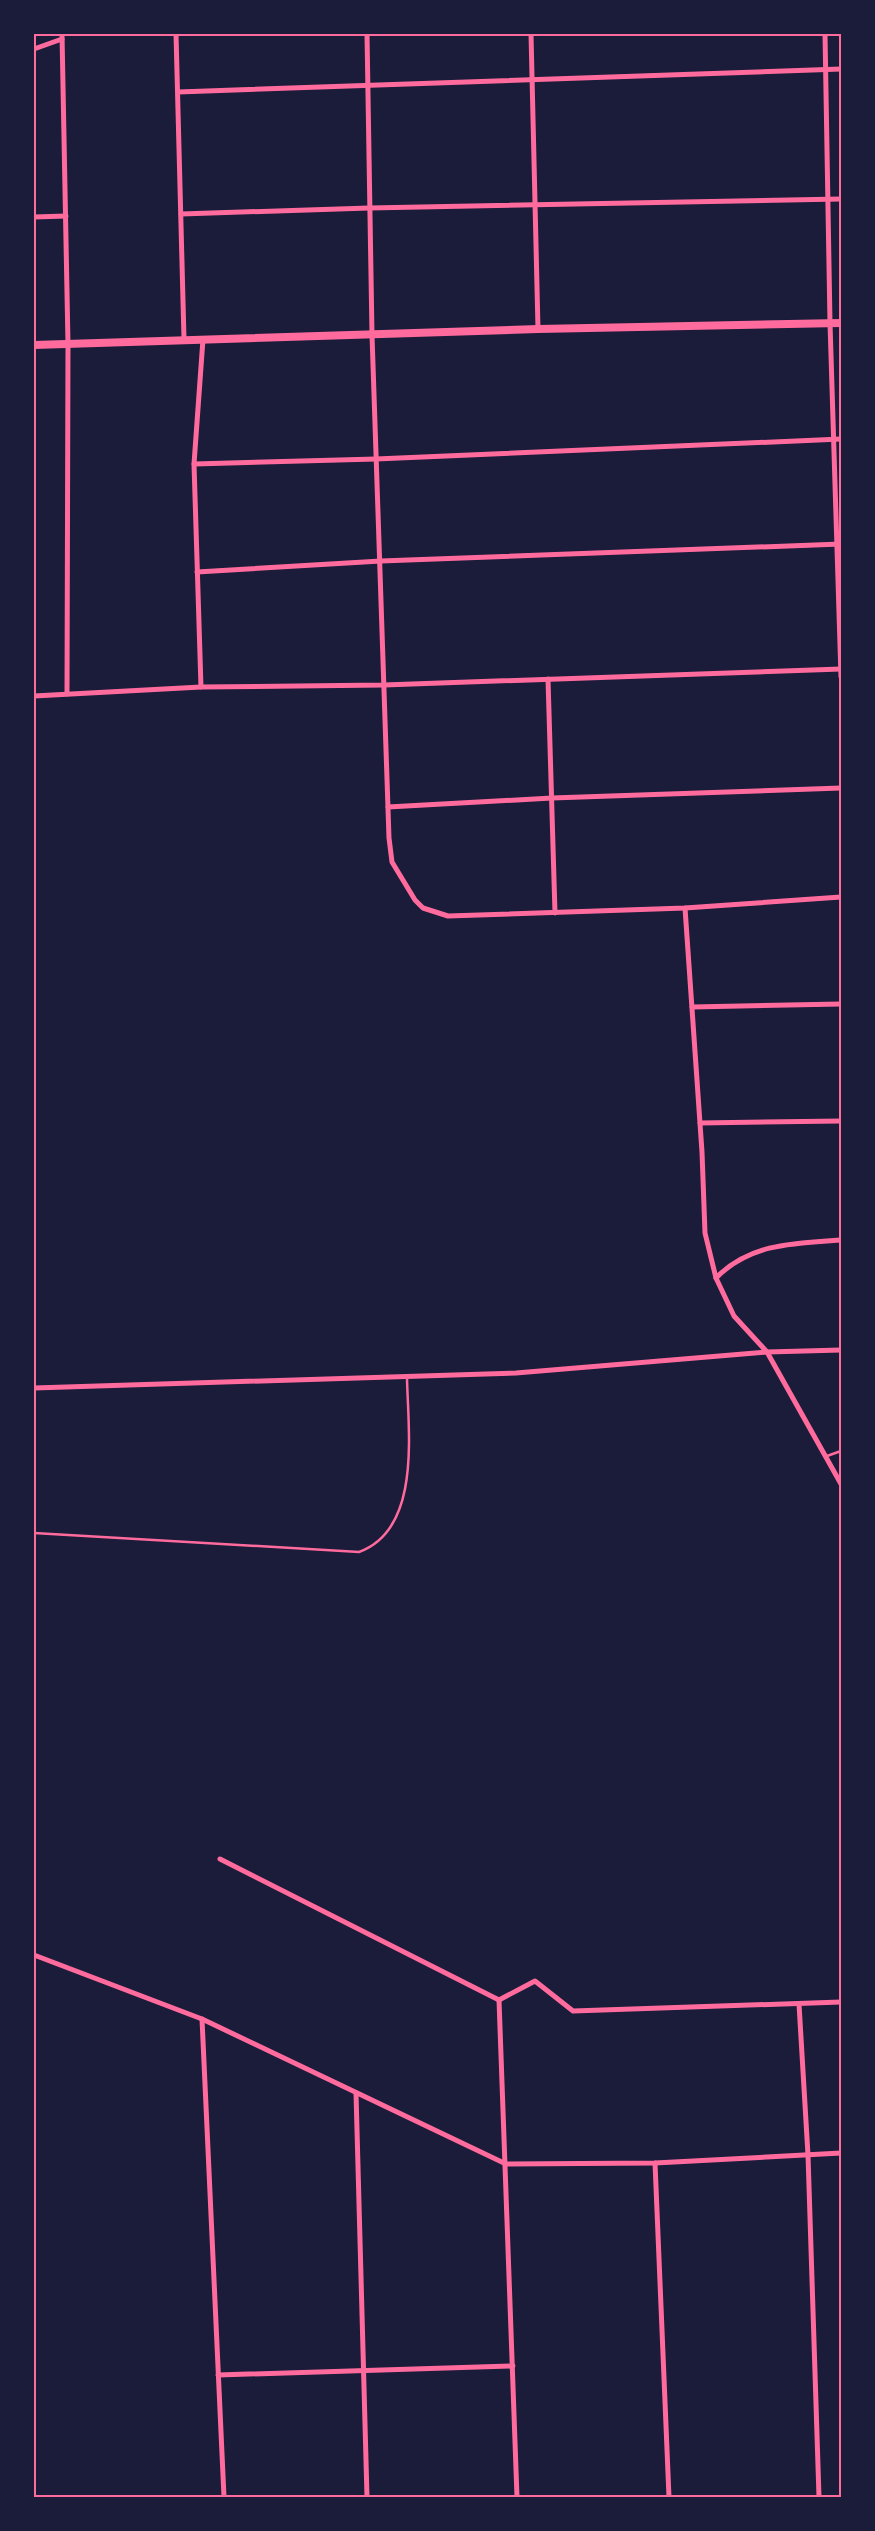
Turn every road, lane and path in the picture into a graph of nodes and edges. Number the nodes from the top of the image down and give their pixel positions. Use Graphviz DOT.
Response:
graph roads {
  1 [pos="176,34"];
  2 [pos="367,34"];
  3 [pos="531,34"];
  4 [pos="825,34"];
  5 [pos="62,36"];
  6 [pos="34,49"];
  7 [pos="841,68"];
  8 [pos="827,69"];
  9 [pos="531,80"];
  10 [pos="368,85"];
  11 [pos="178,92"];
  12 [pos="841,199"];
  13 [pos="827,200"];
  14 [pos="536,205"];
  15 [pos="370,208"];
  16 [pos="181,214"];
  17 [pos="66,216"];
  18 [pos="34,217"];
  19 [pos="830,323"];
  20 [pos="841,323"];
  21 [pos="538,329"];
  22 [pos="372,335"];
  23 [pos="184,339"];
  24 [pos="203,339"];
  25 [pos="68,344"];
  26 [pos="34,345"];
  27 [pos="833,439"];
  28 [pos="841,439"];
  29 [pos="376,460"];
  30 [pos="194,464"];
  31 [pos="839,544"];
  32 [pos="381,561"];
  33 [pos="197,572"];
  34 [pos="841,669"];
  35 [pos="841,677"];
  36 [pos="548,679"];
  37 [pos="384,685"];
  38 [pos="201,687"];
  39 [pos="67,694"];
  40 [pos="34,696"];
  41 [pos="841,788"];
  42 [pos="552,798"];
  43 [pos="388,807"];
  44 [pos="841,897"];
  45 [pos="686,908"];
  46 [pos="556,912"];
  47 [pos="841,1004"];
  48 [pos="692,1007"];
  49 [pos="841,1121"];
  50 [pos="700,1123"];
  51 [pos="841,1240"];
  52 [pos="716,1278"];
  53 [pos="841,1350"];
  54 [pos="767,1352"];
  55 [pos="407,1376"];
  56 [pos="34,1388"];
  57 [pos="841,1451"];
  58 [pos="825,1456"];
  59 [pos="841,1484"];
  60 [pos="34,1533"];
  61 [pos="220,1859"];
  62 [pos="34,1955"];
  63 [pos="499,2000"];
  64 [pos="841,2002"];
  65 [pos="799,2004"];
  66 [pos="202,2019"];
  67 [pos="356,2093"];
  68 [pos="841,2153"];
  69 [pos="808,2155"];
  70 [pos="655,2163"];
  71 [pos="506,2164"];
  72 [pos="513,2366"];
  73 [pos="363,2370"];
  74 [pos="218,2375"];
  75 [pos="224,2497"];
  76 [pos="367,2497"];
  77 [pos="517,2497"];
  78 [pos="669,2497"];
  79 [pos="819,2497"];
  1 -- 11 [label="street"];
  2 -- 10 [label="street"];
  3 -- 9 [label="street"];
  4 -- 8 [label="street"];
  5 -- 6 [label="street"];
  5 -- 17 [label="street"];
  7 -- 8 [label="street"];
  8 -- 9 [label="street"];
  8 -- 13 [label="street"];
  9 -- 10 [label="street"];
  9 -- 14 [label="street"];
  10 -- 11 [label="street"];
  10 -- 15 [label="street"];
  11 -- 16 [label="street"];
  12 -- 13 [label="street"];
  13 -- 14 [label="street"];
  13 -- 19 [label="street"];
  14 -- 15 [label="street"];
  14 -- 21 [label="street"];
  15 -- 16 [label="street"];
  15 -- 22 [label="street"];
  16 -- 23 [label="street"];
  17 -- 18 [label="street"];
  17 -- 25 [label="street"];
  19 -- 20 [label="main road"];
  19 -- 21 [label="main road"];
  19 -- 27 [label="street"];
  21 -- 22 [label="main road"];
  22 -- 24 [label="main road"];
  22 -- 29 [label="street"];
  23 -- 24 [label="main road"];
  23 -- 25 [label="main road"];
  24 -- 30 [label="street"];
  25 -- 26 [label="main road"];
  25 -- 39 [label="street"];
  27 -- 28 [label="street"];
  27 -- 29 [label="street"];
  27 -- 31 [label="street"];
  29 -- 30 [label="street"];
  29 -- 32 [label="street"];
  30 -- 33 [label="street"];
  31 -- 32 [label="street"];
  31 -- 34 [label="street"];
  32 -- 33 [label="street"];
  32 -- 37 [label="street"];
  33 -- 38 [label="street"];
  34 -- 35 [label="street"];
  34 -- 36 [label="street"];
  36 -- 37 [label="street"];
  36 -- 42 [label="street"];
  37 -- 38 [label="street"];
  37 -- 43 [label="street"];
  38 -- 39 [label="street"];
  39 -- 40 [label="street"];
  41 -- 42 [label="street"];
  42 -- 43 [label="street"];
  42 -- 46 [label="street"];
  43 -- 46 [label="street"];
  44 -- 45 [label="street"];
  45 -- 46 [label="street"];
  45 -- 48 [label="street"];
  47 -- 48 [label="street"];
  48 -- 50 [label="street"];
  49 -- 50 [label="street"];
  50 -- 52 [label="street"];
  51 -- 52 [label="street"];
  52 -- 54 [label="street"];
  53 -- 54 [label="street"];
  54 -- 55 [label="street"];
  54 -- 58 [label="street"];
  55 -- 56 [label="street"];
  55 -- 60 [label="lane"];
  57 -- 58 [label="lane"];
  58 -- 59 [label="street"];
  61 -- 63 [label="street"];
  62 -- 66 [label="street"];
  63 -- 65 [label="street"];
  63 -- 71 [label="street"];
  64 -- 65 [label="street"];
  65 -- 69 [label="street"];
  66 -- 67 [label="street"];
  66 -- 74 [label="street"];
  67 -- 71 [label="street"];
  67 -- 73 [label="street"];
  68 -- 69 [label="street"];
  69 -- 70 [label="street"];
  69 -- 79 [label="street"];
  70 -- 71 [label="street"];
  70 -- 78 [label="street"];
  71 -- 72 [label="street"];
  72 -- 73 [label="street"];
  72 -- 77 [label="street"];
  73 -- 74 [label="street"];
  73 -- 76 [label="street"];
  74 -- 75 [label="street"];
}
